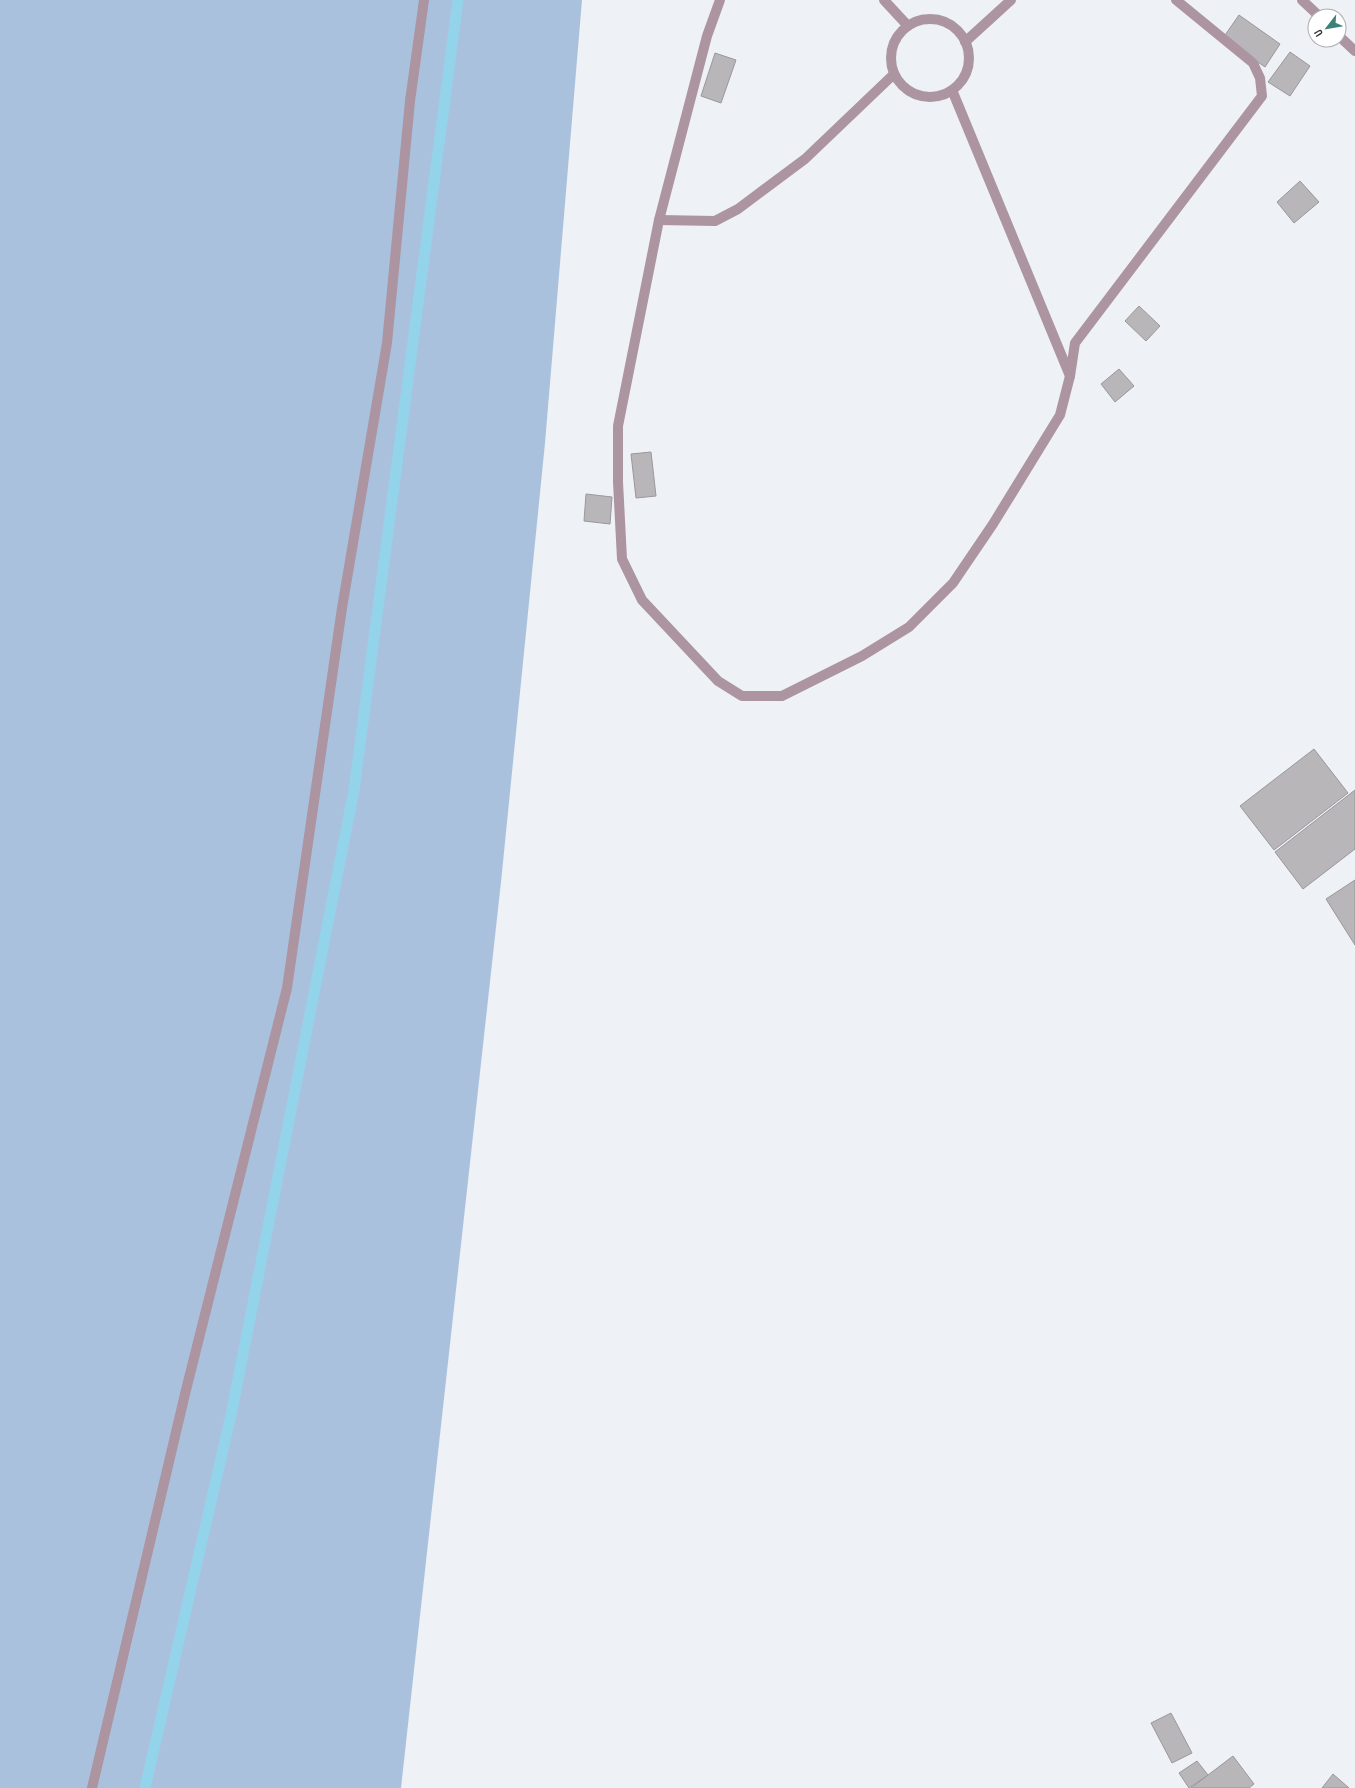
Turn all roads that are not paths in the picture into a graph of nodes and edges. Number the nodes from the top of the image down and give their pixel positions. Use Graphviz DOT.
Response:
graph roads {
  1 [pos="424,0"];
  2 [pos="720,0"];
  3 [pos="884,0"];
  4 [pos="1011,0"];
  5 [pos="1176,0"];
  6 [pos="1302,0"];
  7 [pos="1310,8"];
  8 [pos="908,26"];
  9 [pos="966,42"];
  10 [pos="1347,44"];
  11 [pos="1355,51"];
  12 [pos="894,74"];
  13 [pos="952,90"];
  14 [pos="659,220"];
  15 [pos="1070,376"];
  16 [pos="92,1788"];
  1 -- 16 [label="street"];
  2 -- 14 [label="street"];
  3 -- 8 [label="street"];
  4 -- 9 [label="street"];
  5 -- 15 [label="street"];
  6 -- 7 [label="street"];
  8 -- 9 [label="street"];
  8 -- 12 [label="street"];
  9 -- 13 [label="street"];
  10 -- 11 [label="street"];
  12 -- 13 [label="street"];
  12 -- 14 [label="street"];
  13 -- 15 [label="street"];
  14 -- 15 [label="street"];
}
